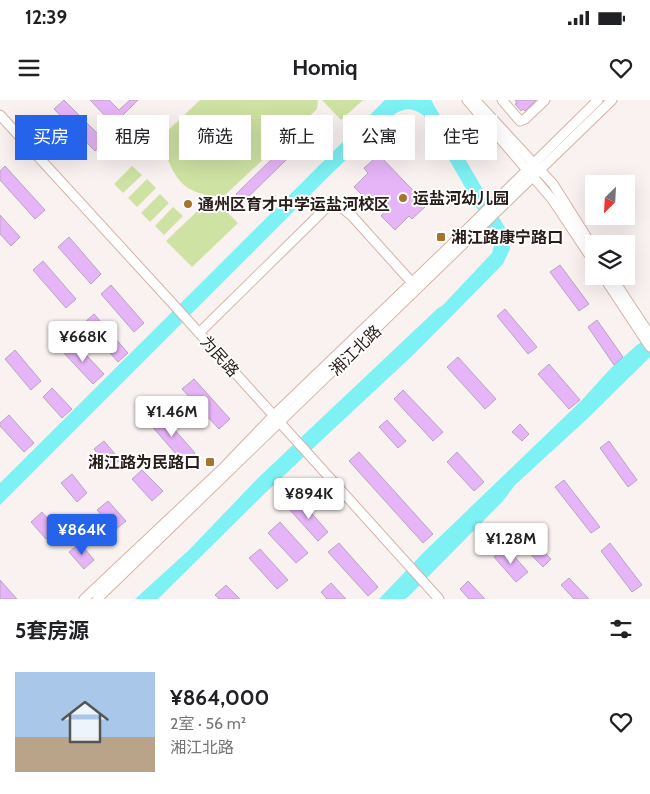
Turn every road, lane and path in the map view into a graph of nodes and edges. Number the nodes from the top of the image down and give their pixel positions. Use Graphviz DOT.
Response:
graph roads {
  1 [pos="467,100"];
  2 [pos="475,100"];
  3 [pos="502,100"];
  4 [pos="545,100"];
  5 [pos="598,100"];
  6 [pos="612,100"];
  7 [pos="0,115"];
  8 [pos="538,166"];
  9 [pos="530,174"];
  10 [pos="481,222"];
  11 [pos="585,235"];
  12 [pos="585,248"];
  13 [pos="610,285"];
  14 [pos="616,285"];
  15 [pos="415,286"];
  16 [pos="645,332"];
  17 [pos="199,333"];
  18 [pos="650,347"];
  19 [pos="273,416"];
  20 [pos="280,423"];
  21 [pos="84,599"];
  22 [pos="97,599"];
  23 [pos="438,599"];
  1 -- 9 [label="street"];
  2 -- 8 [label="street"];
  3 -- 4 [label="street"];
  5 -- 8 [label="street, 湘江北路"];
  6 -- 8 [label="street, 湘江北路"];
  7 -- 17 [label="street, 为民路"];
  8 -- 9 [label="street, 湘江北路"];
  8 -- 11 [label="street"];
  9 -- 10 [label="street, 湘江北路"];
  9 -- 10 [label="street, 湘江北路"];
  9 -- 12 [label="street"];
  10 -- 15 [label="street, 湘江北路"];
  13 -- 16 [label="street"];
  14 -- 16 [label="street"];
  15 -- 17 [label="street"];
  15 -- 19 [label="street, 湘江北路"];
  15 -- 20 [label="street, 湘江北路"];
  16 -- 18 [label="street"];
  17 -- 19 [label="street, 为民路"];
  19 -- 20 [label="street, 为民路"];
  19 -- 21 [label="street, 湘江北路"];
  20 -- 22 [label="street, 湘江北路"];
  20 -- 23 [label="street, 为民路"];
}
